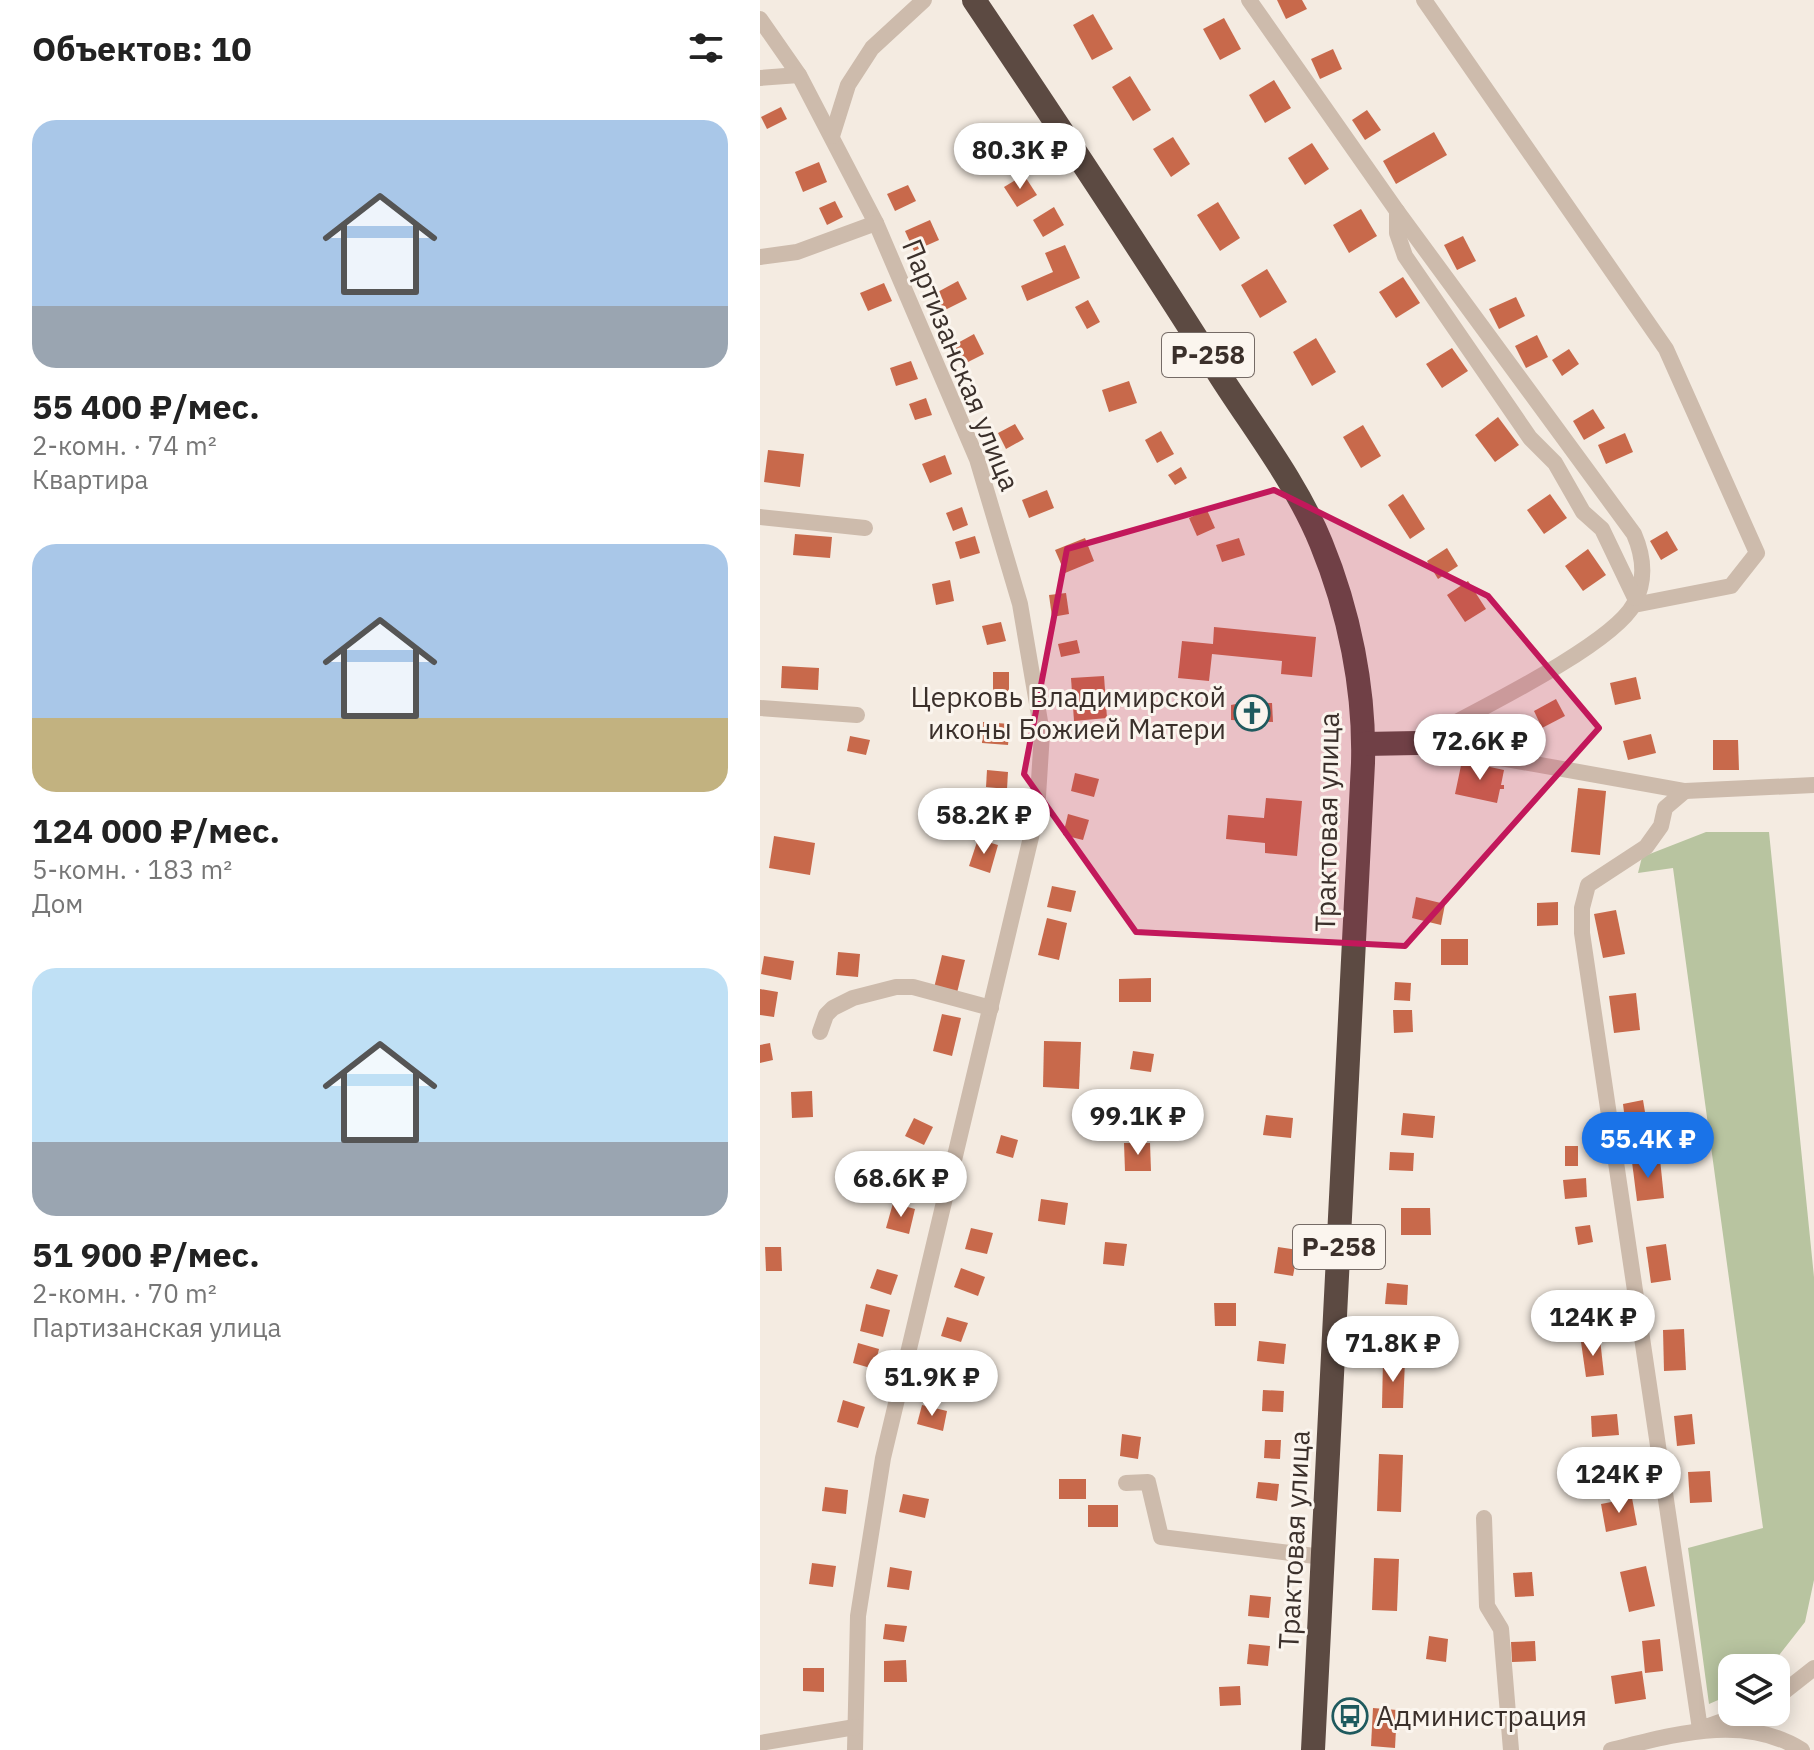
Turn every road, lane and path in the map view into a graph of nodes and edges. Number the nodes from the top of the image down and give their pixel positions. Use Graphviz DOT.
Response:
graph roads {
  1 [pos="924,0"];
  2 [pos="974,0"];
  3 [pos="1249,0"];
  4 [pos="1424,0"];
  5 [pos="760,19"];
  6 [pos="799,75"];
  7 [pos="760,78"];
  8 [pos="832,136"];
  9 [pos="1397,211"];
  10 [pos="876,223"];
  11 [pos="760,257"];
  12 [pos="760,517"];
  13 [pos="865,528"];
  14 [pos="1635,602"];
  15 [pos="760,708"];
  16 [pos="857,715"];
  17 [pos="1417,743"];
  18 [pos="1364,744"];
  19 [pos="1814,785"];
  20 [pos="1685,791"];
  21 [pos="991,1008"];
  22 [pos="820,1032"];
  23 [pos="1126,1483"];
  24 [pos="1484,1518"];
  25 [pos="1323,1557"];
  26 [pos="1814,1668"];
  27 [pos="1790,1687"];
  28 [pos="1718,1723"];
  29 [pos="855,1727"];
  30 [pos="1700,1729"];
  31 [pos="760,1743"];
  32 [pos="1799,1749"];
  33 [pos="855,1750"];
  34 [pos="1313,1750"];
  35 [pos="1511,1750"];
  36 [pos="1611,1750"];
  1 -- 8 [label="street"];
  2 -- 18 [label="highway, Трактовая улица / Р-258"];
  3 -- 9 [label="street"];
  4 -- 14 [label="street"];
  5 -- 6 [label="street, Партизанская улица"];
  6 -- 7 [label="street"];
  6 -- 8 [label="street, Партизанская улица"];
  8 -- 10 [label="street, Партизанская улица"];
  9 -- 14 [label="street"];
  9 -- 14 [label="street"];
  10 -- 11 [label="street"];
  10 -- 21 [label="street, Партизанская улица"];
  12 -- 13 [label="street"];
  14 -- 17 [label="street"];
  15 -- 16 [label="street"];
  17 -- 18 [label="highway"];
  17 -- 20 [label="street"];
  18 -- 25 [label="highway, Трактовая улица / Р-258"];
  19 -- 20 [label="street"];
  20 -- 30 [label="street"];
  21 -- 22 [label="street"];
  21 -- 29 [label="street, Партизанская улица"];
  23 -- 25 [label="street"];
  24 -- 35 [label="street"];
  25 -- 34 [label="highway, Трактовая улица / Р-258"];
  26 -- 27 [label="street"];
  28 -- 30 [label="street"];
  29 -- 31 [label="street"];
  29 -- 33 [label="street, Партизанская улица"];
  30 -- 32 [label="street"];
  30 -- 36 [label="street"];
}
